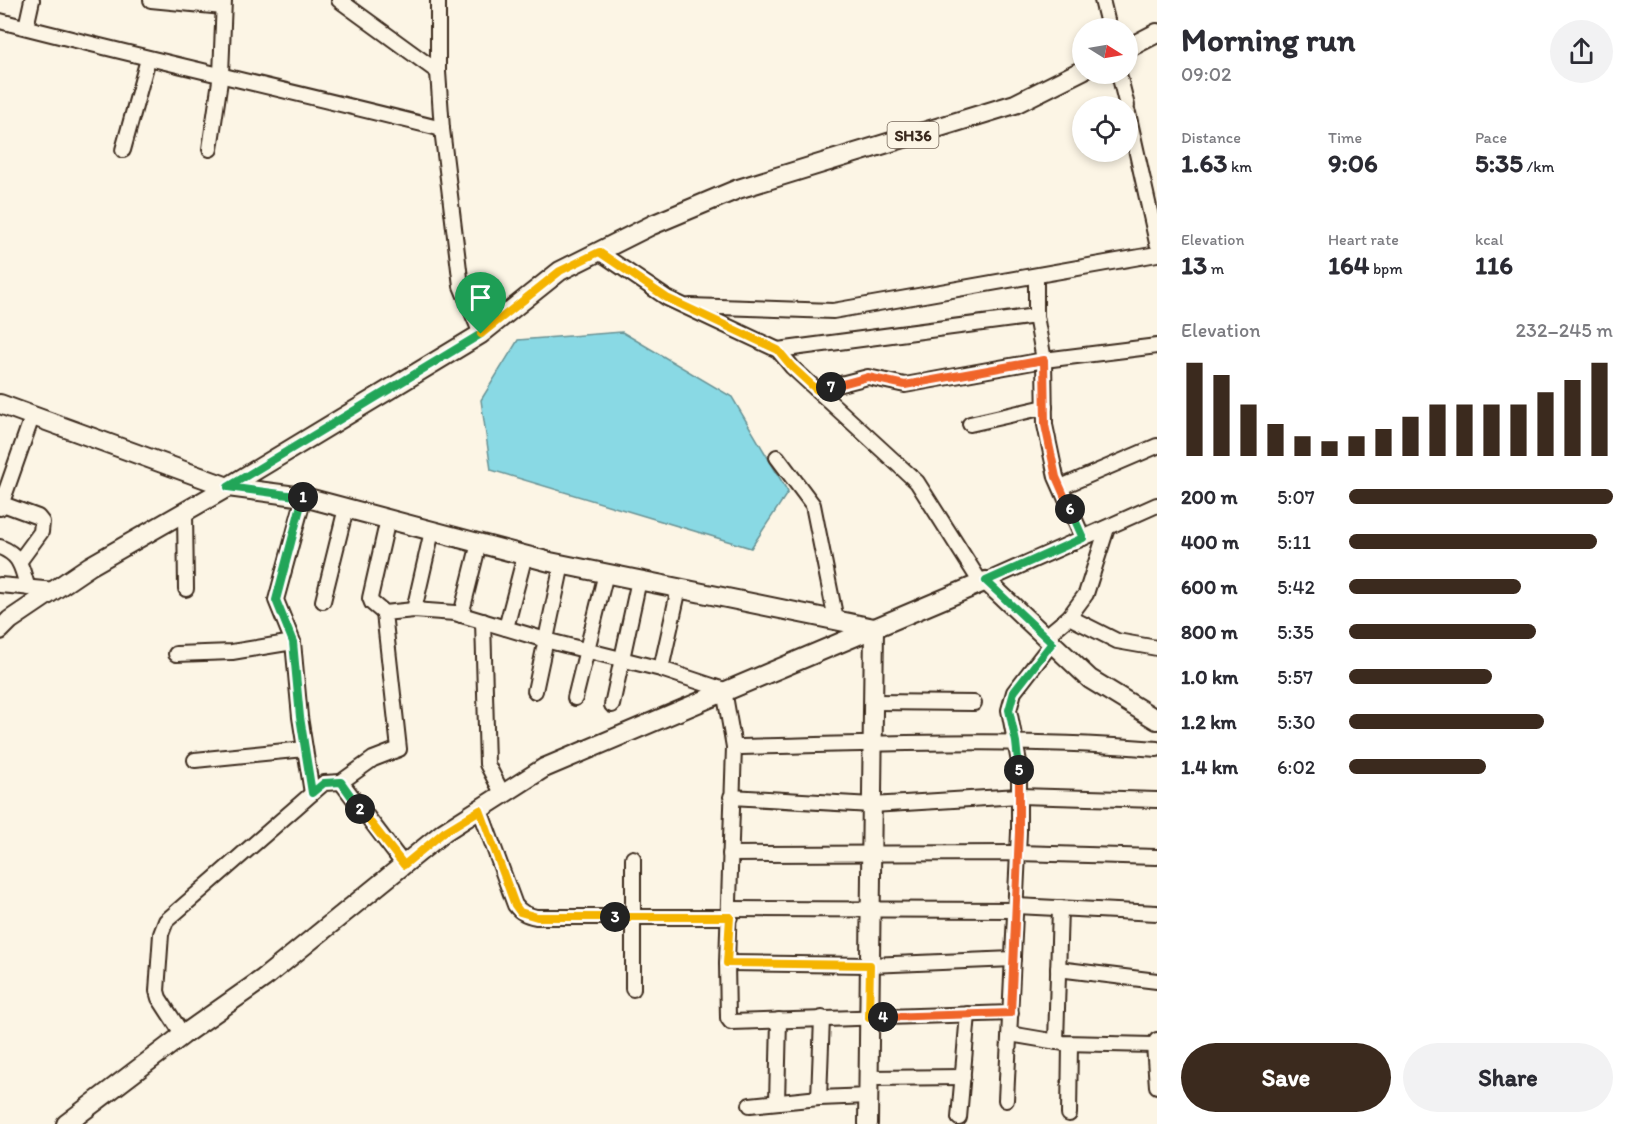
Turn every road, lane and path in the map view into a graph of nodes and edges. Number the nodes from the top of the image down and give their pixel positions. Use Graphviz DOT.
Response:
graph roads {
  1 [pos="32,0"];
  2 [pos="151,0"];
  3 [pos="339,0"];
  4 [pos="438,0"];
  5 [pos="1102,0"];
  6 [pos="223,3"];
  7 [pos="1106,18"];
  8 [pos="0,21"];
  9 [pos="26,27"];
  10 [pos="1157,33"];
  11 [pos="1138,43"];
  12 [pos="148,59"];
  13 [pos="438,72"];
  14 [pos="221,74"];
  15 [pos="1072,76"];
  16 [pos="442,129"];
  17 [pos="210,149"];
  18 [pos="123,150"];
  19 [pos="1138,156"];
  20 [pos="1156,240"];
  21 [pos="599,252"];
  22 [pos="1157,254"];
  23 [pos="1036,276"];
  24 [pos="684,306"];
  25 [pos="1036,316"];
  26 [pos="481,334"];
  27 [pos="1157,346"];
  28 [pos="778,350"];
  29 [pos="1044,360"];
  30 [pos="817,390"];
  31 [pos="0,405"];
  32 [pos="1045,407"];
  33 [pos="32,417"];
  34 [pos="970,424"];
  35 [pos="1157,446"];
  36 [pos="777,457"];
  37 [pos="228,487"];
  38 [pos="1061,488"];
  39 [pos="304,497"];
  40 [pos="1,505"];
  41 [pos="1157,505"];
  42 [pos="346,508"];
  43 [pos="186,512"];
  44 [pos="388,519"];
  45 [pos="1107,528"];
  46 [pos="432,531"];
  47 [pos="1083,538"];
  48 [pos="479,543"];
  49 [pos="0,547"];
  50 [pos="525,555"];
  51 [pos="19,562"];
  52 [pos="562,564"];
  53 [pos="606,573"];
  54 [pos="639,580"];
  55 [pos="983,582"];
  56 [pos="0,585"];
  57 [pos="28,588"];
  58 [pos="679,588"];
  59 [pos="55,590"];
  60 [pos="186,590"];
  61 [pos="323,601"];
  62 [pos="414,610"];
  63 [pos="384,613"];
  64 [pos="461,615"];
  65 [pos="1069,617"];
  66 [pos="836,620"];
  67 [pos="483,621"];
  68 [pos="506,628"];
  69 [pos="874,628"];
  70 [pos="0,630"];
  71 [pos="545,639"];
  72 [pos="1049,640"];
  73 [pos="293,642"];
  74 [pos="1157,648"];
  75 [pos="586,651"];
  76 [pos="176,654"];
  77 [pos="622,660"];
  78 [pos="661,669"];
  79 [pos="724,690"];
  80 [pos="535,691"];
  81 [pos="574,698"];
  82 [pos="873,702"];
  83 [pos="974,704"];
  84 [pos="612,705"];
  85 [pos="1157,720"];
  86 [pos="1016,742"];
  87 [pos="872,744"];
  88 [pos="734,747"];
  89 [pos="305,749"];
  90 [pos="1157,749"];
  91 [pos="195,760"];
  92 [pos="341,782"];
  93 [pos="312,793"];
  94 [pos="503,795"];
  95 [pos="1019,796"];
  96 [pos="731,797"];
  97 [pos="1157,800"];
  98 [pos="872,805"];
  99 [pos="480,810"];
  100 [pos="871,853"];
  101 [pos="1018,853"];
  102 [pos="730,854"];
  103 [pos="1157,857"];
  104 [pos="633,858"];
  105 [pos="404,865"];
  106 [pos="1016,908"];
  107 [pos="1060,908"];
  108 [pos="870,910"];
  109 [pos="730,913"];
  110 [pos="1157,913"];
  111 [pos="635,917"];
  112 [pos="1013,959"];
  113 [pos="727,963"];
  114 [pos="870,965"];
  115 [pos="1058,969"];
  116 [pos="1157,981"];
  117 [pos="633,989"];
  118 [pos="1011,1013"];
  119 [pos="968,1014"];
  120 [pos="822,1018"];
  121 [pos="869,1018"];
  122 [pos="779,1020"];
  123 [pos="183,1035"];
  124 [pos="1010,1035"];
  125 [pos="1056,1042"];
  126 [pos="1155,1043"];
  127 [pos="1070,1044"];
  128 [pos="963,1077"];
  129 [pos="869,1078"];
  130 [pos="1157,1086"];
  131 [pos="869,1096"];
  132 [pos="819,1098"];
  133 [pos="1006,1100"];
  134 [pos="777,1102"];
  135 [pos="750,1105"];
  136 [pos="1069,1114"];
  137 [pos="959,1118"];
  138 [pos="66,1124"];
  139 [pos="868,1124"];
  1 -- 9 [label="street"];
  2 -- 6 [label="street"];
  3 -- 13 [label="street"];
  4 -- 13 [label="street"];
  5 -- 7 [label="street"];
  6 -- 14 [label="street"];
  8 -- 9 [label="street"];
  9 -- 12 [label="street"];
  10 -- 11 [label="main road"];
  12 -- 14 [label="street"];
  12 -- 18 [label="street"];
  13 -- 16 [label="street"];
  14 -- 16 [label="street"];
  14 -- 17 [label="street"];
  15 -- 21 [label="main road, SH36"];
  16 -- 26 [label="street"];
  19 -- 20 [label="street"];
  21 -- 24 [label="street"];
  21 -- 26 [label="main road, SH36"];
  22 -- 23 [label="street"];
  23 -- 24 [label="street"];
  23 -- 25 [label="street"];
  24 -- 28 [label="street"];
  25 -- 28 [label="street"];
  25 -- 29 [label="street"];
  26 -- 37 [label="main road, SH36"];
  27 -- 29 [label="street"];
  28 -- 30 [label="street"];
  29 -- 30 [label="street"];
  29 -- 32 [label="street"];
  30 -- 55 [label="street"];
  31 -- 33 [label="main road"];
  32 -- 34 [label="street"];
  32 -- 38 [label="street"];
  33 -- 37 [label="main road"];
  33 -- 40 [label="street"];
  35 -- 38 [label="street"];
  36 -- 66 [label="street"];
  37 -- 39 [label="main road"];
  37 -- 43 [label="main road, SH36"];
  38 -- 47 [label="street"];
  39 -- 42 [label="main road"];
  39 -- 73 [label="street"];
  40 -- 51 [label="street"];
  41 -- 45 [label="street"];
  42 -- 44 [label="main road"];
  42 -- 61 [label="street"];
  43 -- 59 [label="main road, SH36"];
  43 -- 60 [label="street"];
  44 -- 46 [label="main road"];
  44 -- 63 [label="street"];
  45 -- 47 [label="street"];
  45 -- 65 [label="street"];
  46 -- 48 [label="main road"];
  46 -- 62 [label="street"];
  47 -- 55 [label="street"];
  48 -- 50 [label="main road"];
  48 -- 64 [label="street"];
  49 -- 51 [label="street"];
  50 -- 52 [label="main road"];
  50 -- 68 [label="street"];
  51 -- 57 [label="street"];
  52 -- 53 [label="main road"];
  52 -- 71 [label="street"];
  53 -- 54 [label="main road"];
  53 -- 75 [label="street"];
  54 -- 58 [label="main road"];
  54 -- 77 [label="street"];
  55 -- 69 [label="main road"];
  55 -- 72 [label="main road"];
  56 -- 57 [label="street"];
  57 -- 59 [label="street"];
  58 -- 66 [label="main road"];
  58 -- 78 [label="street"];
  59 -- 70 [label="main road, SH36"];
  62 -- 63 [label="street"];
  62 -- 64 [label="street"];
  63 -- 92 [label="street"];
  64 -- 67 [label="street"];
  65 -- 72 [label="street"];
  65 -- 74 [label="street"];
  66 -- 69 [label="main road"];
  67 -- 68 [label="street"];
  67 -- 94 [label="street"];
  68 -- 71 [label="street"];
  69 -- 79 [label="main road"];
  69 -- 82 [label="main road"];
  71 -- 75 [label="street"];
  71 -- 80 [label="street"];
  72 -- 85 [label="main road"];
  72 -- 86 [label="street"];
  73 -- 76 [label="street"];
  73 -- 89 [label="street"];
  75 -- 77 [label="street"];
  75 -- 81 [label="street"];
  77 -- 78 [label="street"];
  77 -- 84 [label="street"];
  78 -- 79 [label="street"];
  79 -- 88 [label="street"];
  79 -- 94 [label="main road"];
  82 -- 83 [label="street"];
  82 -- 87 [label="main road"];
  86 -- 87 [label="street"];
  86 -- 90 [label="street"];
  86 -- 95 [label="street"];
  87 -- 88 [label="street"];
  87 -- 98 [label="main road"];
  88 -- 96 [label="street"];
  89 -- 91 [label="street"];
  89 -- 93 [label="street"];
  92 -- 93 [label="street"];
  92 -- 105 [label="street"];
  93 -- 123 [label="street"];
  94 -- 99 [label="main road"];
  95 -- 97 [label="street"];
  95 -- 98 [label="street"];
  95 -- 101 [label="street"];
  96 -- 98 [label="street"];
  96 -- 102 [label="street"];
  98 -- 100 [label="main road"];
  99 -- 105 [label="main road"];
  99 -- 111 [label="street"];
  100 -- 101 [label="street"];
  100 -- 102 [label="street"];
  100 -- 108 [label="main road"];
  101 -- 103 [label="street"];
  101 -- 106 [label="street"];
  102 -- 109 [label="street"];
  104 -- 111 [label="street"];
  105 -- 123 [label="main road"];
  106 -- 107 [label="street"];
  106 -- 108 [label="street"];
  106 -- 112 [label="street"];
  107 -- 110 [label="street"];
  107 -- 115 [label="street"];
  108 -- 109 [label="street"];
  108 -- 114 [label="main road"];
  109 -- 111 [label="street"];
  109 -- 113 [label="street"];
  111 -- 117 [label="street"];
  112 -- 114 [label="street"];
  112 -- 118 [label="street"];
  113 -- 114 [label="street"];
  113 -- 122 [label="street"];
  114 -- 121 [label="main road"];
  115 -- 116 [label="street"];
  115 -- 125 [label="street"];
  118 -- 119 [label="street"];
  118 -- 124 [label="street"];
  119 -- 121 [label="street"];
  119 -- 128 [label="street"];
  120 -- 121 [label="street"];
  120 -- 122 [label="street"];
  120 -- 132 [label="street"];
  121 -- 129 [label="main road"];
  122 -- 134 [label="street"];
  123 -- 138 [label="main road"];
  124 -- 125 [label="street"];
  124 -- 133 [label="street"];
  125 -- 127 [label="street"];
  126 -- 127 [label="street"];
  126 -- 130 [label="street"];
  127 -- 136 [label="street"];
  128 -- 129 [label="street"];
  128 -- 137 [label="street"];
  129 -- 131 [label="main road"];
  131 -- 132 [label="street"];
  131 -- 139 [label="main road"];
  132 -- 134 [label="street"];
  134 -- 135 [label="street"];
}
